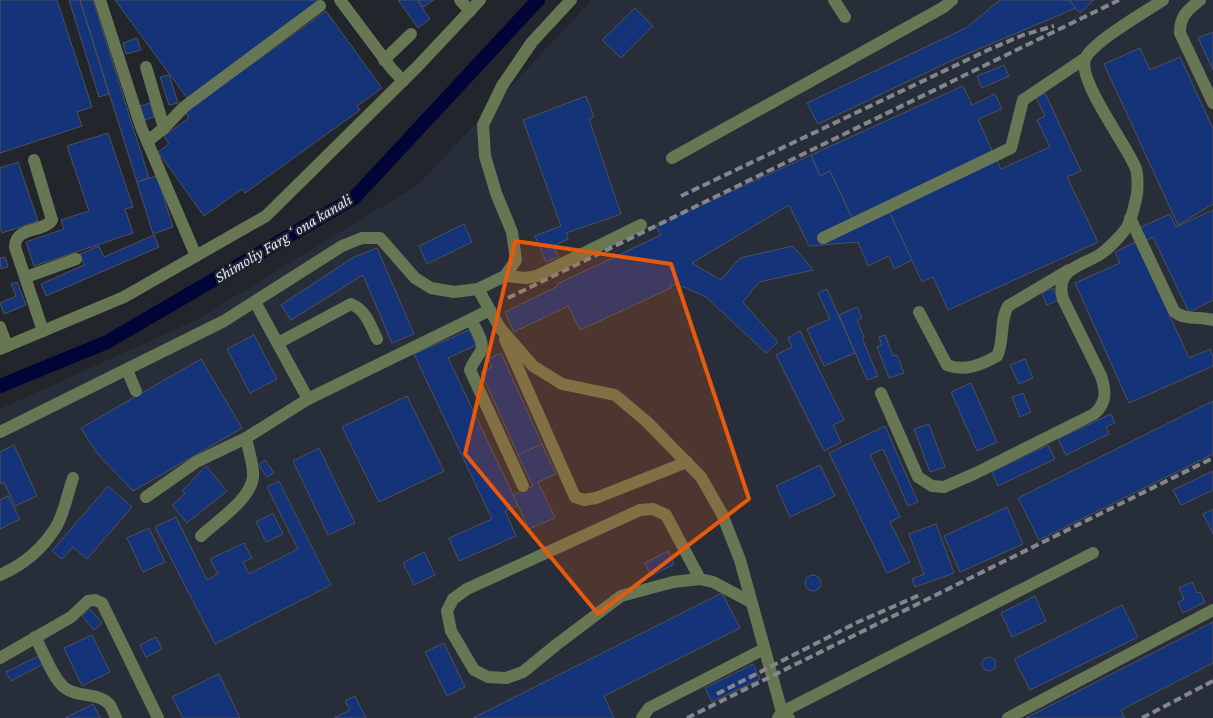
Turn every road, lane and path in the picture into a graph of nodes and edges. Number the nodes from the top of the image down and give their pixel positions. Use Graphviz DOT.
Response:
graph roads {
  1 [pos="100,0"];
  2 [pos="340,0"];
  3 [pos="460,0"];
  4 [pos="480,0"];
  5 [pos="571,0"];
  6 [pos="834,0"];
  7 [pos="952,0"];
  8 [pos="1162,0"];
  9 [pos="1200,0"];
  10 [pos="320,6"];
  11 [pos="470,11"];
  12 [pos="845,17"];
  13 [pos="411,34"];
  14 [pos="1084,59"];
  15 [pos="384,60"];
  16 [pos="146,67"];
  17 [pos="403,81"];
  18 [pos="1213,104"];
  19 [pos="164,128"];
  20 [pos="148,141"];
  21 [pos="672,158"];
  22 [pos="34,160"];
  23 [pos="1130,218"];
  24 [pos="641,225"];
  25 [pos="823,238"];
  26 [pos="196,256"];
  27 [pos="76,259"];
  28 [pos="1073,267"];
  29 [pos="505,276"];
  30 [pos="26,277"];
  31 [pos="478,289"];
  32 [pos="255,302"];
  33 [pos="490,310"];
  34 [pos="919,312"];
  35 [pos="471,320"];
  36 [pos="1213,320"];
  37 [pos="0,327"];
  38 [pos="500,328"];
  39 [pos="43,331"];
  40 [pos="377,338"];
  41 [pos="278,343"];
  42 [pos="4,348"];
  43 [pos="127,370"];
  44 [pos="136,391"];
  45 [pos="881,393"];
  46 [pos="308,399"];
  47 [pos="0,432"];
  48 [pos="246,438"];
  49 [pos="687,462"];
  50 [pos="73,478"];
  51 [pos="523,486"];
  52 [pos="146,497"];
  53 [pos="201,536"];
  54 [pos="1093,553"];
  55 [pos="0,574"];
  56 [pos="700,579"];
  57 [pos="751,602"];
  58 [pos="1213,610"];
  59 [pos="35,637"];
  60 [pos="764,650"];
  61 [pos="0,658"];
  62 [pos="783,716"];
  63 [pos="116,718"];
  64 [pos="158,718"];
  65 [pos="642,718"];
  66 [pos="1008,718"];
  1 -- 20 [label="street"];
  2 -- 15 [label="street"];
  3 -- 11 [label="street"];
  4 -- 11 [label="street"];
  5 -- 29 [label="street"];
  6 -- 12 [label="street"];
  7 -- 21 [label="street"];
  8 -- 14 [label="street"];
  9 -- 18 [label="street"];
  10 -- 19 [label="street"];
  11 -- 17 [label="street"];
  13 -- 15 [label="street"];
  14 -- 23 [label="street"];
  14 -- 25 [label="street"];
  15 -- 17 [label="street"];
  16 -- 19 [label="street"];
  17 -- 26 [label="street"];
  19 -- 20 [label="street"];
  20 -- 26 [label="street"];
  22 -- 30 [label="street"];
  23 -- 28 [label="street"];
  23 -- 36 [label="street"];
  24 -- 29 [label="street"];
  26 -- 39 [label="street"];
  27 -- 30 [label="street"];
  28 -- 34 [label="street"];
  28 -- 45 [label="street"];
  29 -- 31 [label="street"];
  30 -- 39 [label="street"];
  31 -- 32 [label="street"];
  31 -- 33 [label="street"];
  32 -- 41 [label="street"];
  32 -- 43 [label="street"];
  33 -- 35 [label="street"];
  33 -- 38 [label="street"];
  35 -- 46 [label="street"];
  35 -- 51 [label="street"];
  37 -- 42 [label="street"];
  38 -- 49 [label="street"];
  38 -- 49 [label="street"];
  39 -- 42 [label="street"];
  40 -- 41 [label="street"];
  41 -- 46 [label="street"];
  43 -- 44 [label="street"];
  43 -- 47 [label="street"];
  46 -- 48 [label="street"];
  48 -- 52 [label="street"];
  48 -- 53 [label="street"];
  49 -- 57 [label="street"];
  50 -- 55 [label="street"];
  54 -- 62 [label="street"];
  56 -- 56 [label="street"];
  56 -- 57 [label="street"];
  57 -- 60 [label="street"];
  58 -- 66 [label="street"];
  59 -- 61 [label="street"];
  59 -- 63 [label="street"];
  59 -- 64 [label="street"];
  60 -- 62 [label="street"];
  60 -- 65 [label="street"];
}
